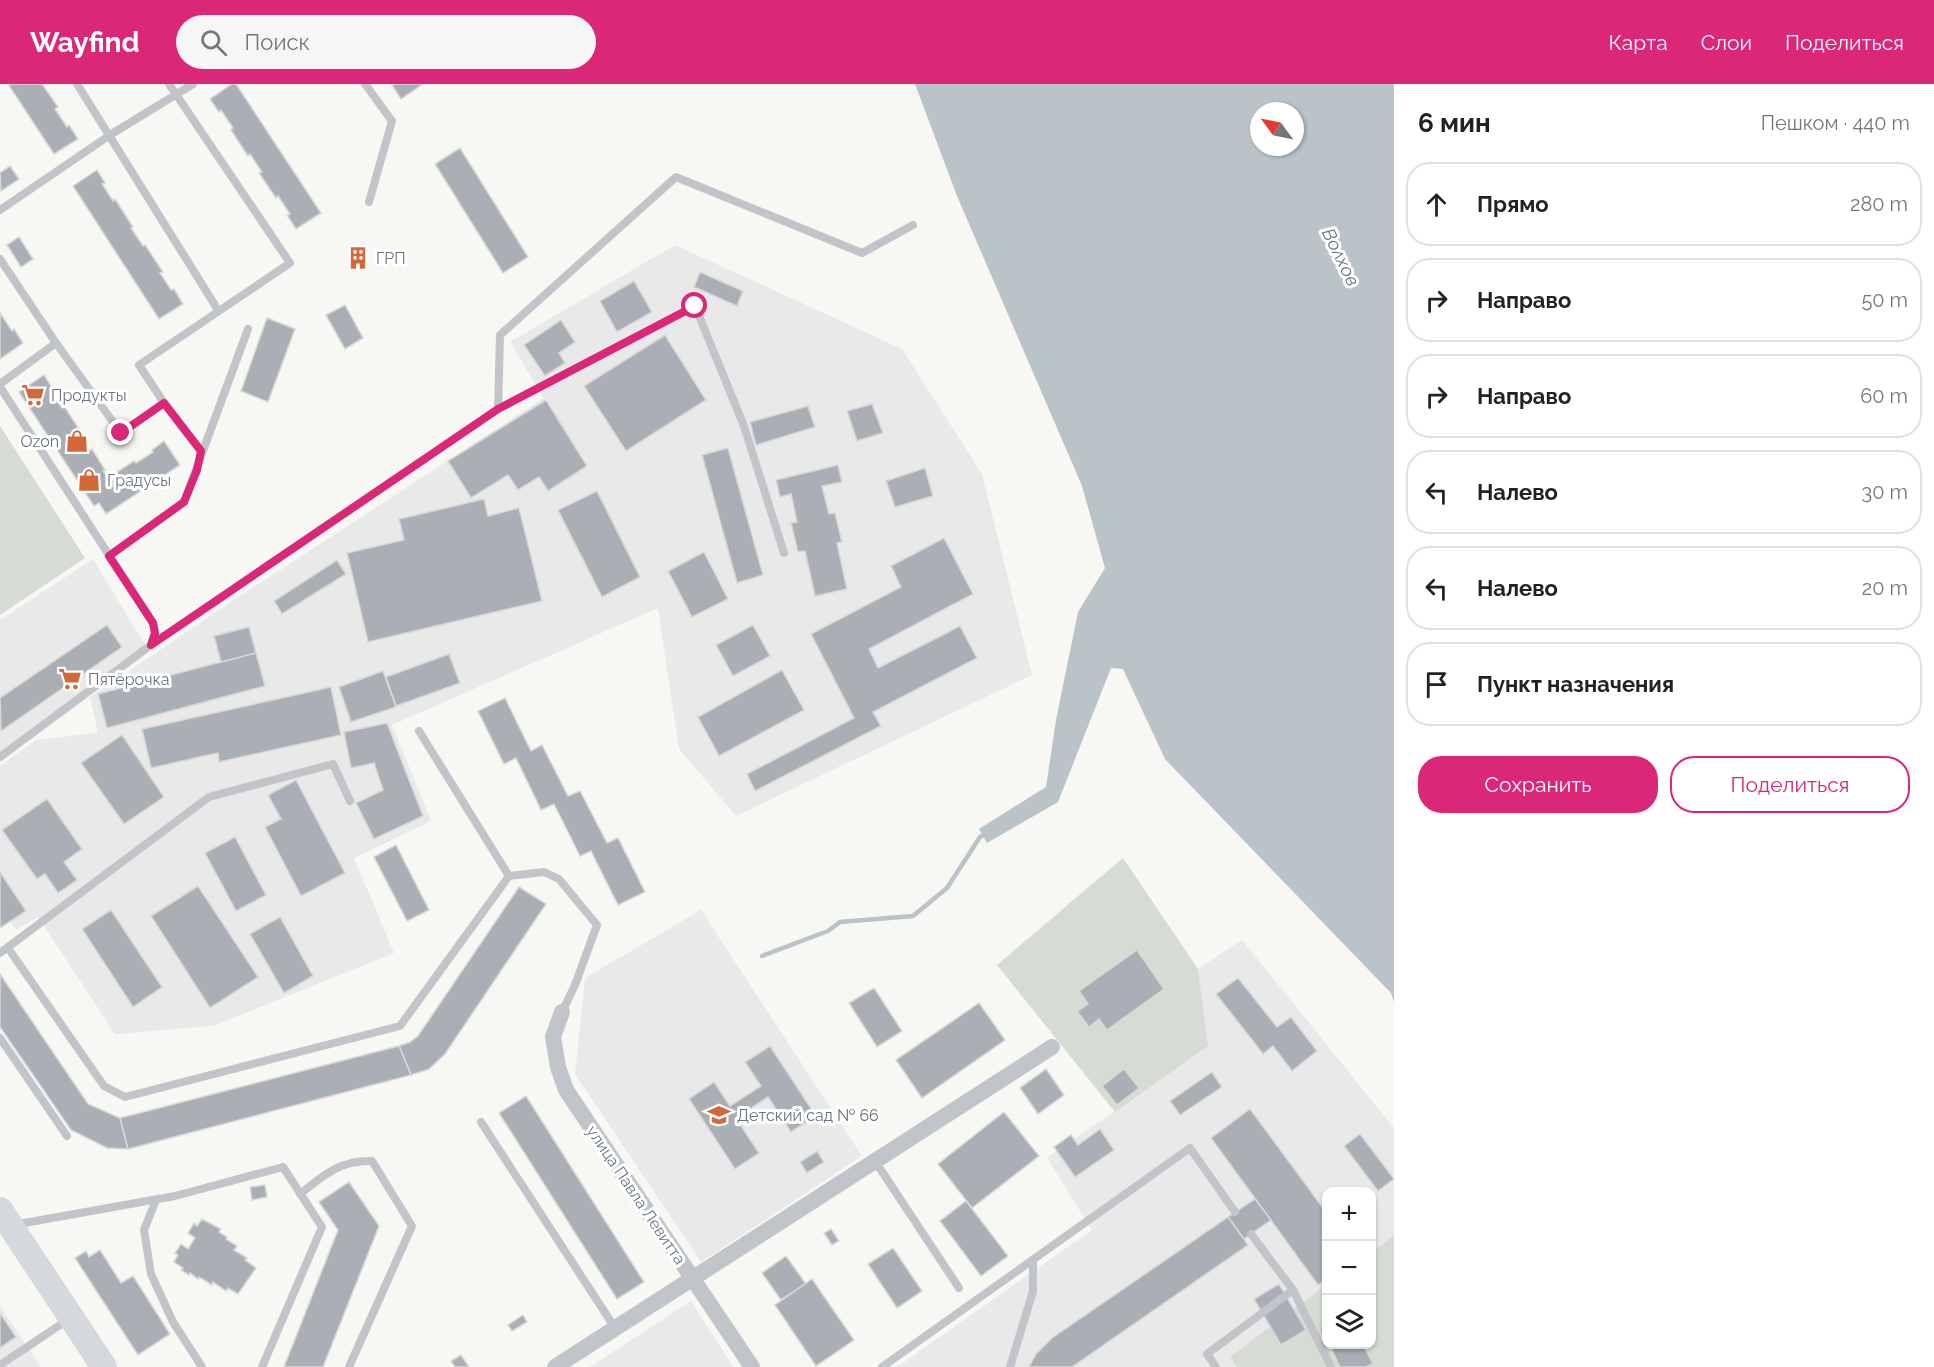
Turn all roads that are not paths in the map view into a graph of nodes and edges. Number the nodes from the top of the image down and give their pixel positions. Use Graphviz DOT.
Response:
graph roads {
  1 [pos="77,84"];
  2 [pos="169,84"];
  3 [pos="193,84"];
  4 [pos="366,84"];
  5 [pos="176,95"];
  6 [pos="110,135"];
  7 [pos="369,202"];
  8 [pos="0,210"];
  9 [pos="913,225"];
  10 [pos="0,260"];
  11 [pos="218,310"];
  12 [pos="248,328"];
  13 [pos="56,343"];
  14 [pos="0,386"];
  15 [pos="164,403"];
  16 [pos="498,409"];
  17 [pos="201,451"];
  18 [pos="784,553"];
  19 [pos="109,556"];
  20 [pos="151,645"];
  21 [pos="419,731"];
  22 [pos="0,757"];
  23 [pos="350,801"];
  24 [pos="509,876"];
  25 [pos="9,948"];
  26 [pos="0,953"];
  27 [pos="562,1012"];
  28 [pos="0,1038"];
  29 [pos="1052,1047"];
  30 [pos="481,1122"];
  31 [pos="67,1136"];
  32 [pos="875,1161"];
  33 [pos="300,1194"];
  34 [pos="156,1200"];
  35 [pos="1235,1212"];
  36 [pos="5,1218"];
  37 [pos="1251,1234"];
  38 [pos="1033,1261"];
  39 [pos="693,1280"];
  40 [pos="959,1288"];
  41 [pos="1293,1290"];
  42 [pos="71,1317"];
  43 [pos="615,1328"];
  44 [pos="0,1365"];
  45 [pos="104,1367"];
  46 [pos="202,1367"];
  47 [pos="262,1367"];
  48 [pos="349,1367"];
  49 [pos="555,1367"];
  50 [pos="752,1367"];
  51 [pos="882,1367"];
  52 [pos="1010,1367"];
  53 [pos="1216,1367"];
  54 [pos="1331,1367"];
  1 -- 6 [label="lane"];
  2 -- 5 [label="lane"];
  3 -- 5 [label="lane"];
  4 -- 7 [label="lane"];
  5 -- 6 [label="lane"];
  5 -- 11 [label="lane"];
  6 -- 8 [label="lane"];
  6 -- 11 [label="lane"];
  9 -- 16 [label="lane"];
  10 -- 13 [label="lane"];
  11 -- 15 [label="lane"];
  12 -- 17 [label="lane"];
  13 -- 14 [label="lane"];
  13 -- 15 [label="lane"];
  14 -- 19 [label="lane"];
  15 -- 17 [label="lane"];
  16 -- 18 [label="lane"];
  16 -- 20 [label="lane"];
  17 -- 19 [label="lane"];
  19 -- 20 [label="lane"];
  20 -- 22 [label="lane"];
  21 -- 24 [label="lane"];
  23 -- 25 [label="lane"];
  24 -- 25 [label="lane"];
  24 -- 27 [label="lane"];
  25 -- 26 [label="lane"];
  27 -- 39 [label="street, улица Павла Левитта"];
  28 -- 31 [label="lane"];
  29 -- 32 [label="street"];
  30 -- 43 [label="lane"];
  32 -- 39 [label="street"];
  32 -- 40 [label="lane"];
  33 -- 34 [label="lane"];
  33 -- 47 [label="lane"];
  33 -- 48 [label="lane"];
  34 -- 36 [label="lane"];
  34 -- 46 [label="lane"];
  35 -- 38 [label="lane"];
  36 -- 42 [label="main road"];
  37 -- 41 [label="lane"];
  38 -- 51 [label="lane"];
  38 -- 52 [label="lane"];
  39 -- 43 [label="street"];
  39 -- 50 [label="street, улица Павла Левитта"];
  41 -- 53 [label="lane"];
  41 -- 54 [label="lane"];
  42 -- 44 [label="lane"];
  42 -- 45 [label="main road"];
  43 -- 49 [label="street"];
}
